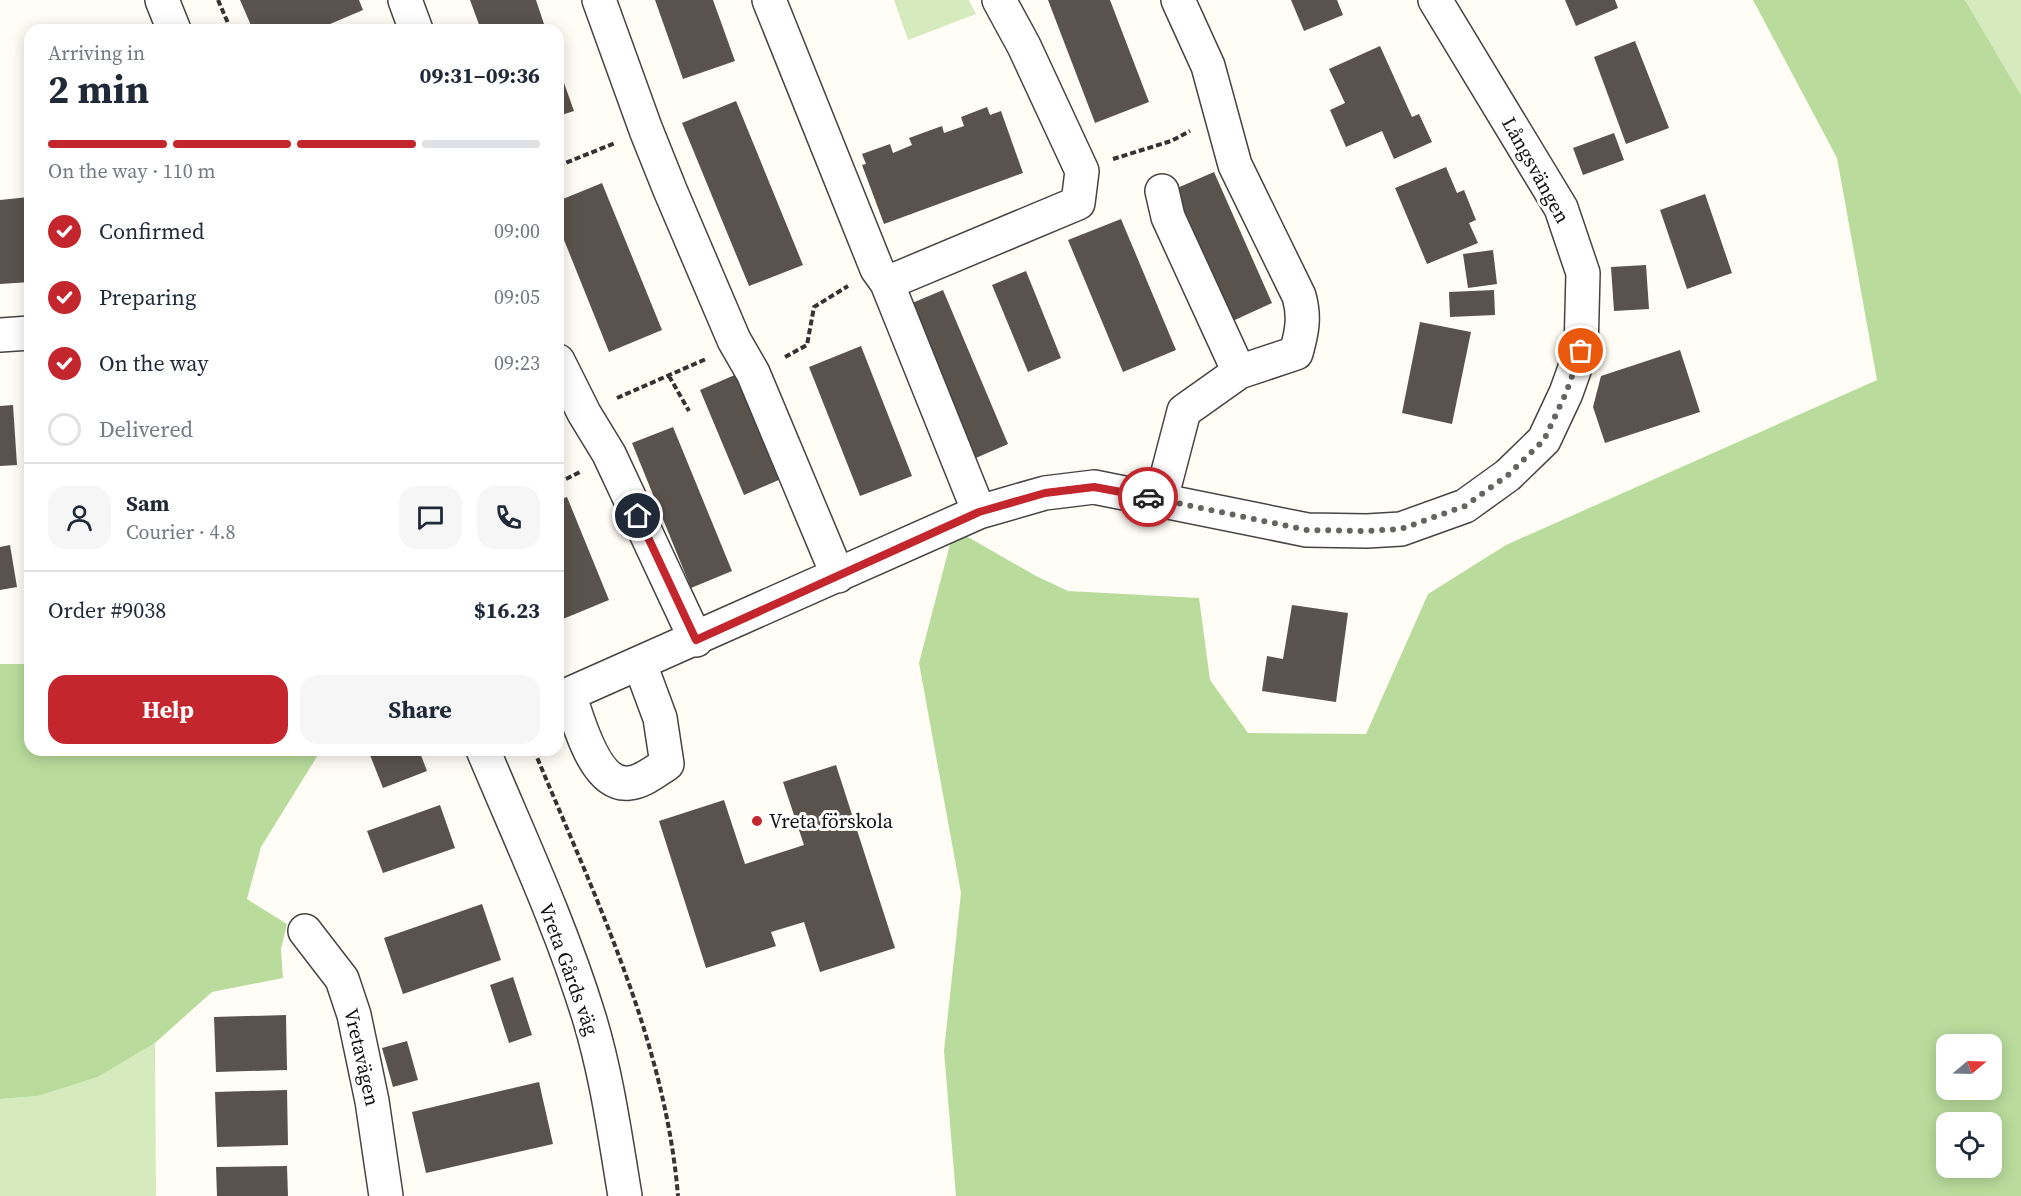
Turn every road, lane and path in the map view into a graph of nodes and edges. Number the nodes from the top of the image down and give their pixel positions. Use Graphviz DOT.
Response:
graph roads {
  1 [pos="162,0"];
  2 [pos="218,0"];
  3 [pos="405,0"];
  4 [pos="599,0"];
  5 [pos="769,0"];
  6 [pos="999,0"];
  7 [pos="1178,0"];
  8 [pos="1435,0"];
  9 [pos="172,24"];
  10 [pos="228,24"];
  11 [pos="414,24"];
  12 [pos="1220,110"];
  13 [pos="646,130"];
  14 [pos="564,164"];
  15 [pos="1082,171"];
  16 [pos="1162,191"];
  17 [pos="882,276"];
  18 [pos="24,333"];
  19 [pos="0,335"];
  20 [pos="737,345"];
  21 [pos="1239,372"];
  22 [pos="564,373"];
  23 [pos="753,374"];
  24 [pos="669,376"];
  25 [pos="689,411"];
  26 [pos="584,413"];
  27 [pos="1161,499"];
  28 [pos="979,512"];
  29 [pos="838,576"];
  30 [pos="696,640"];
  31 [pos="640,664"];
  32 [pos="564,697"];
  33 [pos="485,756"];
  34 [pos="536,756"];
  35 [pos="305,931"];
  36 [pos="386,1196"];
  37 [pos="625,1196"];
  38 [pos="678,1196"];
  1 -- 9 [label="street"];
  2 -- 10 [label="path"];
  3 -- 11 [label="street"];
  4 -- 13 [label="street"];
  5 -- 17 [label="street"];
  6 -- 15 [label="street"];
  7 -- 12 [label="street"];
  8 -- 27 [label="street, Långsvängen"];
  12 -- 15 [label="path"];
  12 -- 21 [label="street"];
  13 -- 14 [label="path"];
  13 -- 20 [label="street"];
  15 -- 17 [label="street"];
  16 -- 21 [label="street"];
  17 -- 23 [label="path"];
  17 -- 28 [label="street"];
  18 -- 19 [label="street"];
  20 -- 23 [label="street"];
  20 -- 24 [label="path"];
  21 -- 27 [label="street"];
  22 -- 26 [label="street"];
  23 -- 29 [label="street"];
  24 -- 25 [label="path"];
  24 -- 26 [label="path"];
  26 -- 30 [label="street"];
  27 -- 28 [label="street, Långsvängen"];
  28 -- 29 [label="street, Långsvängen"];
  29 -- 30 [label="street, Långsvängen"];
  30 -- 31 [label="street, Långsvängen"];
  31 -- 32 [label="street, Långsvängen"];
  31 -- 32 [label="street"];
  33 -- 37 [label="street, Vreta Gårds väg"];
  34 -- 38 [label="path"];
  35 -- 36 [label="street, Vretavägen"];
}
